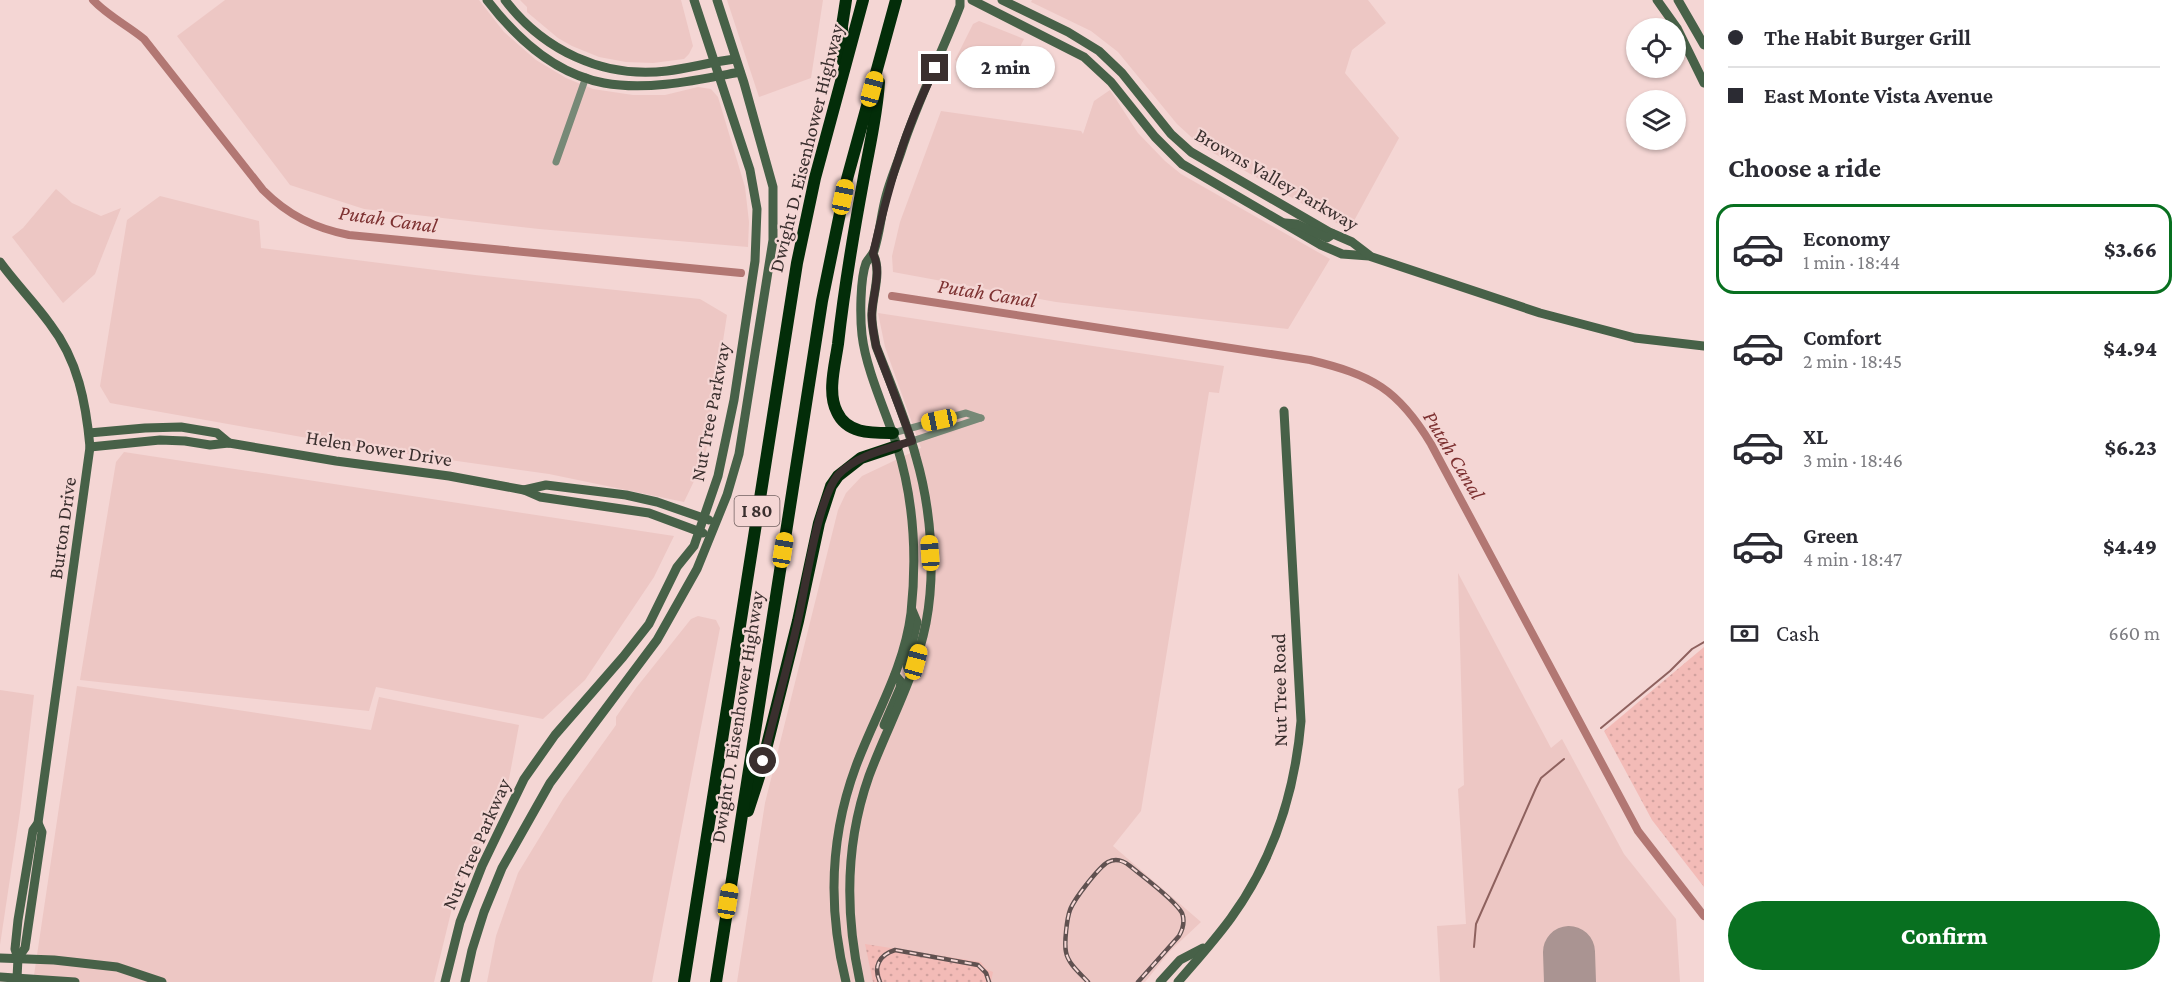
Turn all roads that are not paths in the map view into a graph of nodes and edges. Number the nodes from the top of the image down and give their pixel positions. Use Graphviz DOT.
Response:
graph roads {
  1 [pos="487,0"];
  2 [pos="505,0"];
  3 [pos="694,0"];
  4 [pos="717,0"];
  5 [pos="846,0"];
  6 [pos="863,0"];
  7 [pos="896,0"];
  8 [pos="1002,0"];
  9 [pos="1657,0"];
  10 [pos="1678,0"];
  11 [pos="965,1"];
  12 [pos="1704,45"];
  13 [pos="881,55"];
  14 [pos="735,58"];
  15 [pos="713,62"];
  16 [pos="740,72"];
  17 [pos="843,74"];
  18 [pos="717,76"];
  19 [pos="586,77"];
  20 [pos="1704,83"];
  21 [pos="1120,93"];
  22 [pos="1160,120"];
  23 [pos="1172,155"];
  24 [pos="556,162"];
  25 [pos="1225,174"];
  26 [pos="1222,188"];
  27 [pos="1279,204"];
  28 [pos="1283,223"];
  29 [pos="1333,234"];
  30 [pos="873,254"];
  31 [pos="1369,256"];
  32 [pos="0,262"];
  33 [pos="1704,346"];
  34 [pos="1284,411"];
  35 [pos="907,428"];
  36 [pos="89,433"];
  37 [pos="893,433"];
  38 [pos="912,441"];
  39 [pos="229,443"];
  40 [pos="897,446"];
  41 [pos="90,447"];
  42 [pos="524,490"];
  43 [pos="705,518"];
  44 [pos="717,522"];
  45 [pos="700,532"];
  46 [pos="711,536"];
  47 [pos="911,608"];
  48 [pos="912,673"];
  49 [pos="896,675"];
  50 [pos="878,756"];
  51 [pos="737,843"];
  52 [pos="1208,946"];
  53 [pos="0,958"];
  54 [pos="18,958"];
  55 [pos="1167,973"];
  56 [pos="0,977"];
  57 [pos="15,980"];
  58 [pos="75,982"];
  59 [pos="162,982"];
  60 [pos="445,982"];
  61 [pos="465,982"];
  62 [pos="682,982"];
  63 [pos="716,982"];
  64 [pos="846,982"];
  65 [pos="860,982"];
  66 [pos="1160,982"];
  67 [pos="1178,982"];
  1 -- 19 [label="main road"];
  2 -- 15 [label="main road"];
  3 -- 15 [label="main road, Nut Tree Parkway"];
  4 -- 14 [label="main road, Nut Tree Parkway"];
  5 -- 17 [label="highway"];
  6 -- 17 [label="highway, Dwight D. Eisenhower Highway / I 80"];
  7 -- 13 [label="highway, Dwight D. Eisenhower Highway / I 80"];
  8 -- 22 [label="main road, Browns Valley Parkway"];
  9 -- 20 [label="main road"];
  10 -- 12 [label="main road"];
  11 -- 21 [label="main road, Browns Valley Parkway"];
  11 -- 30 [label="main road"];
  13 -- 37 [label="highway"];
  13 -- 51 [label="highway, Dwight D. Eisenhower Highway / I 80"];
  14 -- 15 [label="main road"];
  14 -- 16 [label="main road, Nut Tree Parkway"];
  15 -- 18 [label="main road, Nut Tree Parkway"];
  16 -- 18 [label="main road"];
  16 -- 44 [label="main road, Nut Tree Parkway"];
  17 -- 62 [label="highway, Dwight D. Eisenhower Highway / I 80"];
  18 -- 19 [label="main road"];
  18 -- 43 [label="main road, Nut Tree Parkway"];
  19 -- 24 [label="street"];
  21 -- 22 [label="main road"];
  21 -- 23 [label="main road, Browns Valley Parkway"];
  22 -- 25 [label="main road, Browns Valley Parkway"];
  23 -- 25 [label="main road"];
  23 -- 26 [label="main road, Browns Valley Parkway"];
  25 -- 26 [label="main road"];
  25 -- 27 [label="main road, Browns Valley Parkway"];
  26 -- 27 [label="main road"];
  26 -- 28 [label="main road, Browns Valley Parkway"];
  27 -- 29 [label="main road, Browns Valley Parkway"];
  28 -- 29 [label="main road"];
  28 -- 31 [label="main road, Browns Valley Parkway"];
  29 -- 31 [label="main road, Browns Valley Parkway"];
  30 -- 35 [label="main road"];
  30 -- 37 [label="main road"];
  31 -- 33 [label="main road, Browns Valley Parkway"];
  32 -- 36 [label="main road, Burton Drive"];
  34 -- 52 [label="main road, Nut Tree Road"];
  35 -- 37 [label="street"];
  35 -- 38 [label="main road"];
  35 -- 38 [label="street"];
  36 -- 39 [label="main road, Helen Power Drive"];
  36 -- 41 [label="main road, Burton Drive"];
  37 -- 40 [label="main road"];
  38 -- 40 [label="street"];
  38 -- 48 [label="main road"];
  39 -- 41 [label="main road, Helen Power Drive"];
  39 -- 42 [label="main road, Helen Power Drive"];
  40 -- 47 [label="main road"];
  40 -- 51 [label="highway"];
  41 -- 54 [label="main road, Burton Drive"];
  42 -- 43 [label="main road, Helen Power Drive"];
  42 -- 45 [label="main road, Helen Power Drive"];
  43 -- 44 [label="main road, Helen Power Drive"];
  43 -- 45 [label="main road, Nut Tree Parkway"];
  44 -- 46 [label="main road, Nut Tree Parkway"];
  45 -- 46 [label="main road, Helen Power Drive"];
  45 -- 60 [label="main road, Nut Tree Parkway"];
  46 -- 61 [label="main road, Nut Tree Parkway"];
  47 -- 48 [label="main road"];
  47 -- 49 [label="main road"];
  48 -- 50 [label="main road"];
  49 -- 50 [label="main road"];
  49 -- 64 [label="main road"];
  50 -- 65 [label="main road"];
  51 -- 63 [label="highway, Dwight D. Eisenhower Highway / I 80"];
  52 -- 55 [label="main road, Nut Tree Road"];
  52 -- 67 [label="main road, Nut Tree Road"];
  53 -- 54 [label="main road"];
  54 -- 57 [label="main road, Burton Drive"];
  54 -- 59 [label="main road"];
  55 -- 66 [label="main road, Nut Tree Road"];
  55 -- 67 [label="main road, Nut Tree Road"];
  56 -- 57 [label="main road"];
  57 -- 58 [label="main road"];
}
